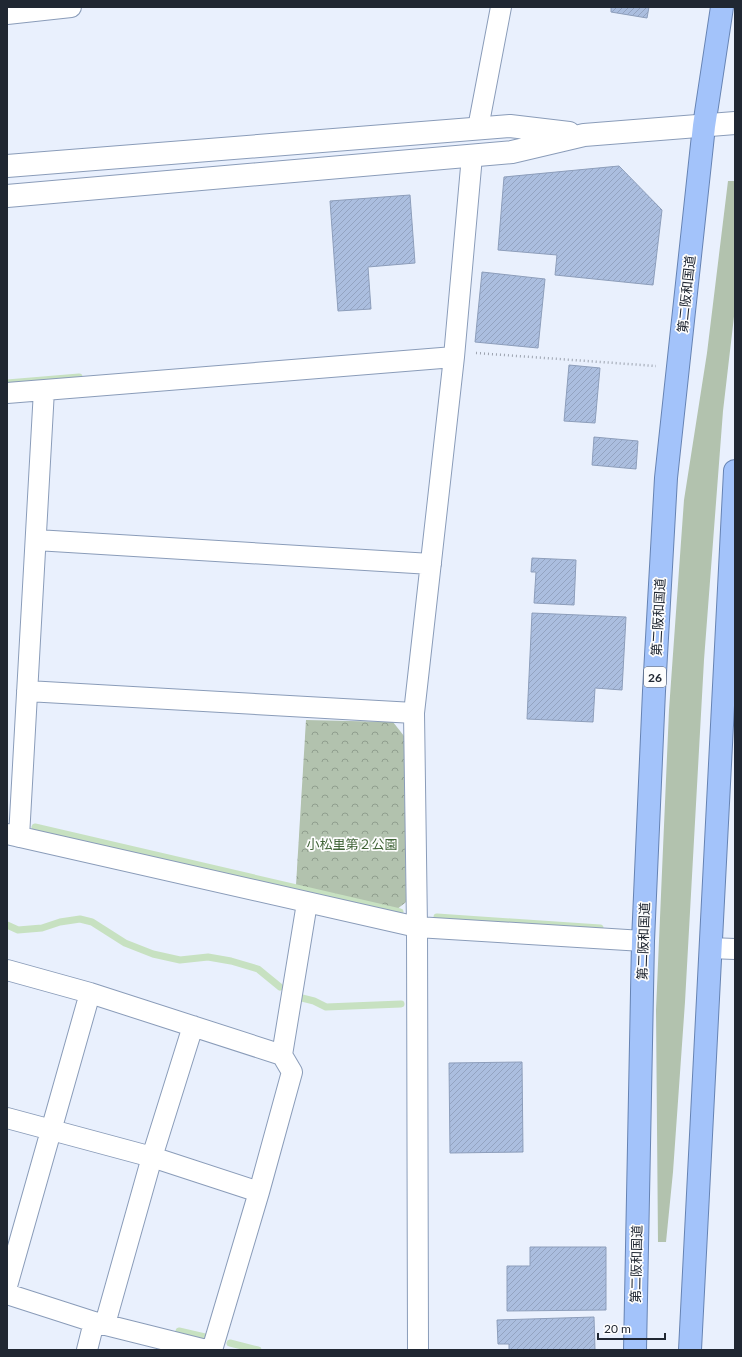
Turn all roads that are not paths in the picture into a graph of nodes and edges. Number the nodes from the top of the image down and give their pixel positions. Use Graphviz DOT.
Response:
graph roads {
  1 [pos="71,7"];
  2 [pos="500,7"];
  3 [pos="722,7"];
  4 [pos="7,14"];
  5 [pos="735,123"];
  6 [pos="704,126"];
  7 [pos="478,128"];
  8 [pos="584,135"];
  9 [pos="472,156"];
  10 [pos="7,166"];
  11 [pos="7,196"];
  12 [pos="454,357"];
  13 [pos="44,390"];
  14 [pos="7,393"];
  15 [pos="735,471"];
  16 [pos="36,540"];
  17 [pos="430,564"];
  18 [pos="27,691"];
  19 [pos="414,713"];
  20 [pos="13,835"];
  21 [pos="308,903"];
  22 [pos="417,928"];
  23 [pos="643,941"];
  24 [pos="710,948"];
  25 [pos="735,949"];
  26 [pos="7,970"];
  27 [pos="90,993"];
  28 [pos="193,1026"];
  29 [pos="282,1055"];
  30 [pos="7,1118"];
  31 [pos="51,1130"];
  32 [pos="152,1157"];
  33 [pos="259,1192"];
  34 [pos="7,1286"];
  35 [pos="7,1294"];
  36 [pos="100,1323"];
  37 [pos="87,1350"];
  38 [pos="206,1350"];
  39 [pos="212,1350"];
  40 [pos="418,1350"];
  41 [pos="635,1350"];
  42 [pos="690,1350"];
  1 -- 4 [label="street"];
  2 -- 7 [label="street"];
  3 -- 6 [label="highway, 第二阪和国道 / 26"];
  5 -- 6 [label="street"];
  6 -- 8 [label="street"];
  6 -- 23 [label="highway, 第二阪和国道 / 26"];
  7 -- 8 [label="street"];
  7 -- 10 [label="street"];
  8 -- 9 [label="street"];
  9 -- 11 [label="street"];
  9 -- 12 [label="street"];
  12 -- 13 [label="street"];
  12 -- 17 [label="street"];
  13 -- 14 [label="street"];
  13 -- 16 [label="street"];
  15 -- 24 [label="highway"];
  16 -- 17 [label="street"];
  16 -- 18 [label="street"];
  17 -- 19 [label="street"];
  18 -- 19 [label="street"];
  18 -- 20 [label="street"];
  19 -- 22 [label="street"];
  20 -- 21 [label="street"];
  21 -- 22 [label="street"];
  21 -- 29 [label="street"];
  22 -- 23 [label="street"];
  22 -- 40 [label="street"];
  23 -- 41 [label="highway, 第二阪和国道 / 26"];
  24 -- 25 [label="street"];
  24 -- 42 [label="highway"];
  26 -- 27 [label="street"];
  27 -- 28 [label="street"];
  27 -- 31 [label="street"];
  28 -- 29 [label="street"];
  28 -- 32 [label="street"];
  29 -- 33 [label="street"];
  30 -- 31 [label="street"];
  31 -- 32 [label="street"];
  31 -- 34 [label="street"];
  32 -- 33 [label="street"];
  32 -- 36 [label="street"];
  33 -- 39 [label="street"];
  35 -- 36 [label="street"];
  36 -- 37 [label="street"];
  36 -- 38 [label="street"];
}
